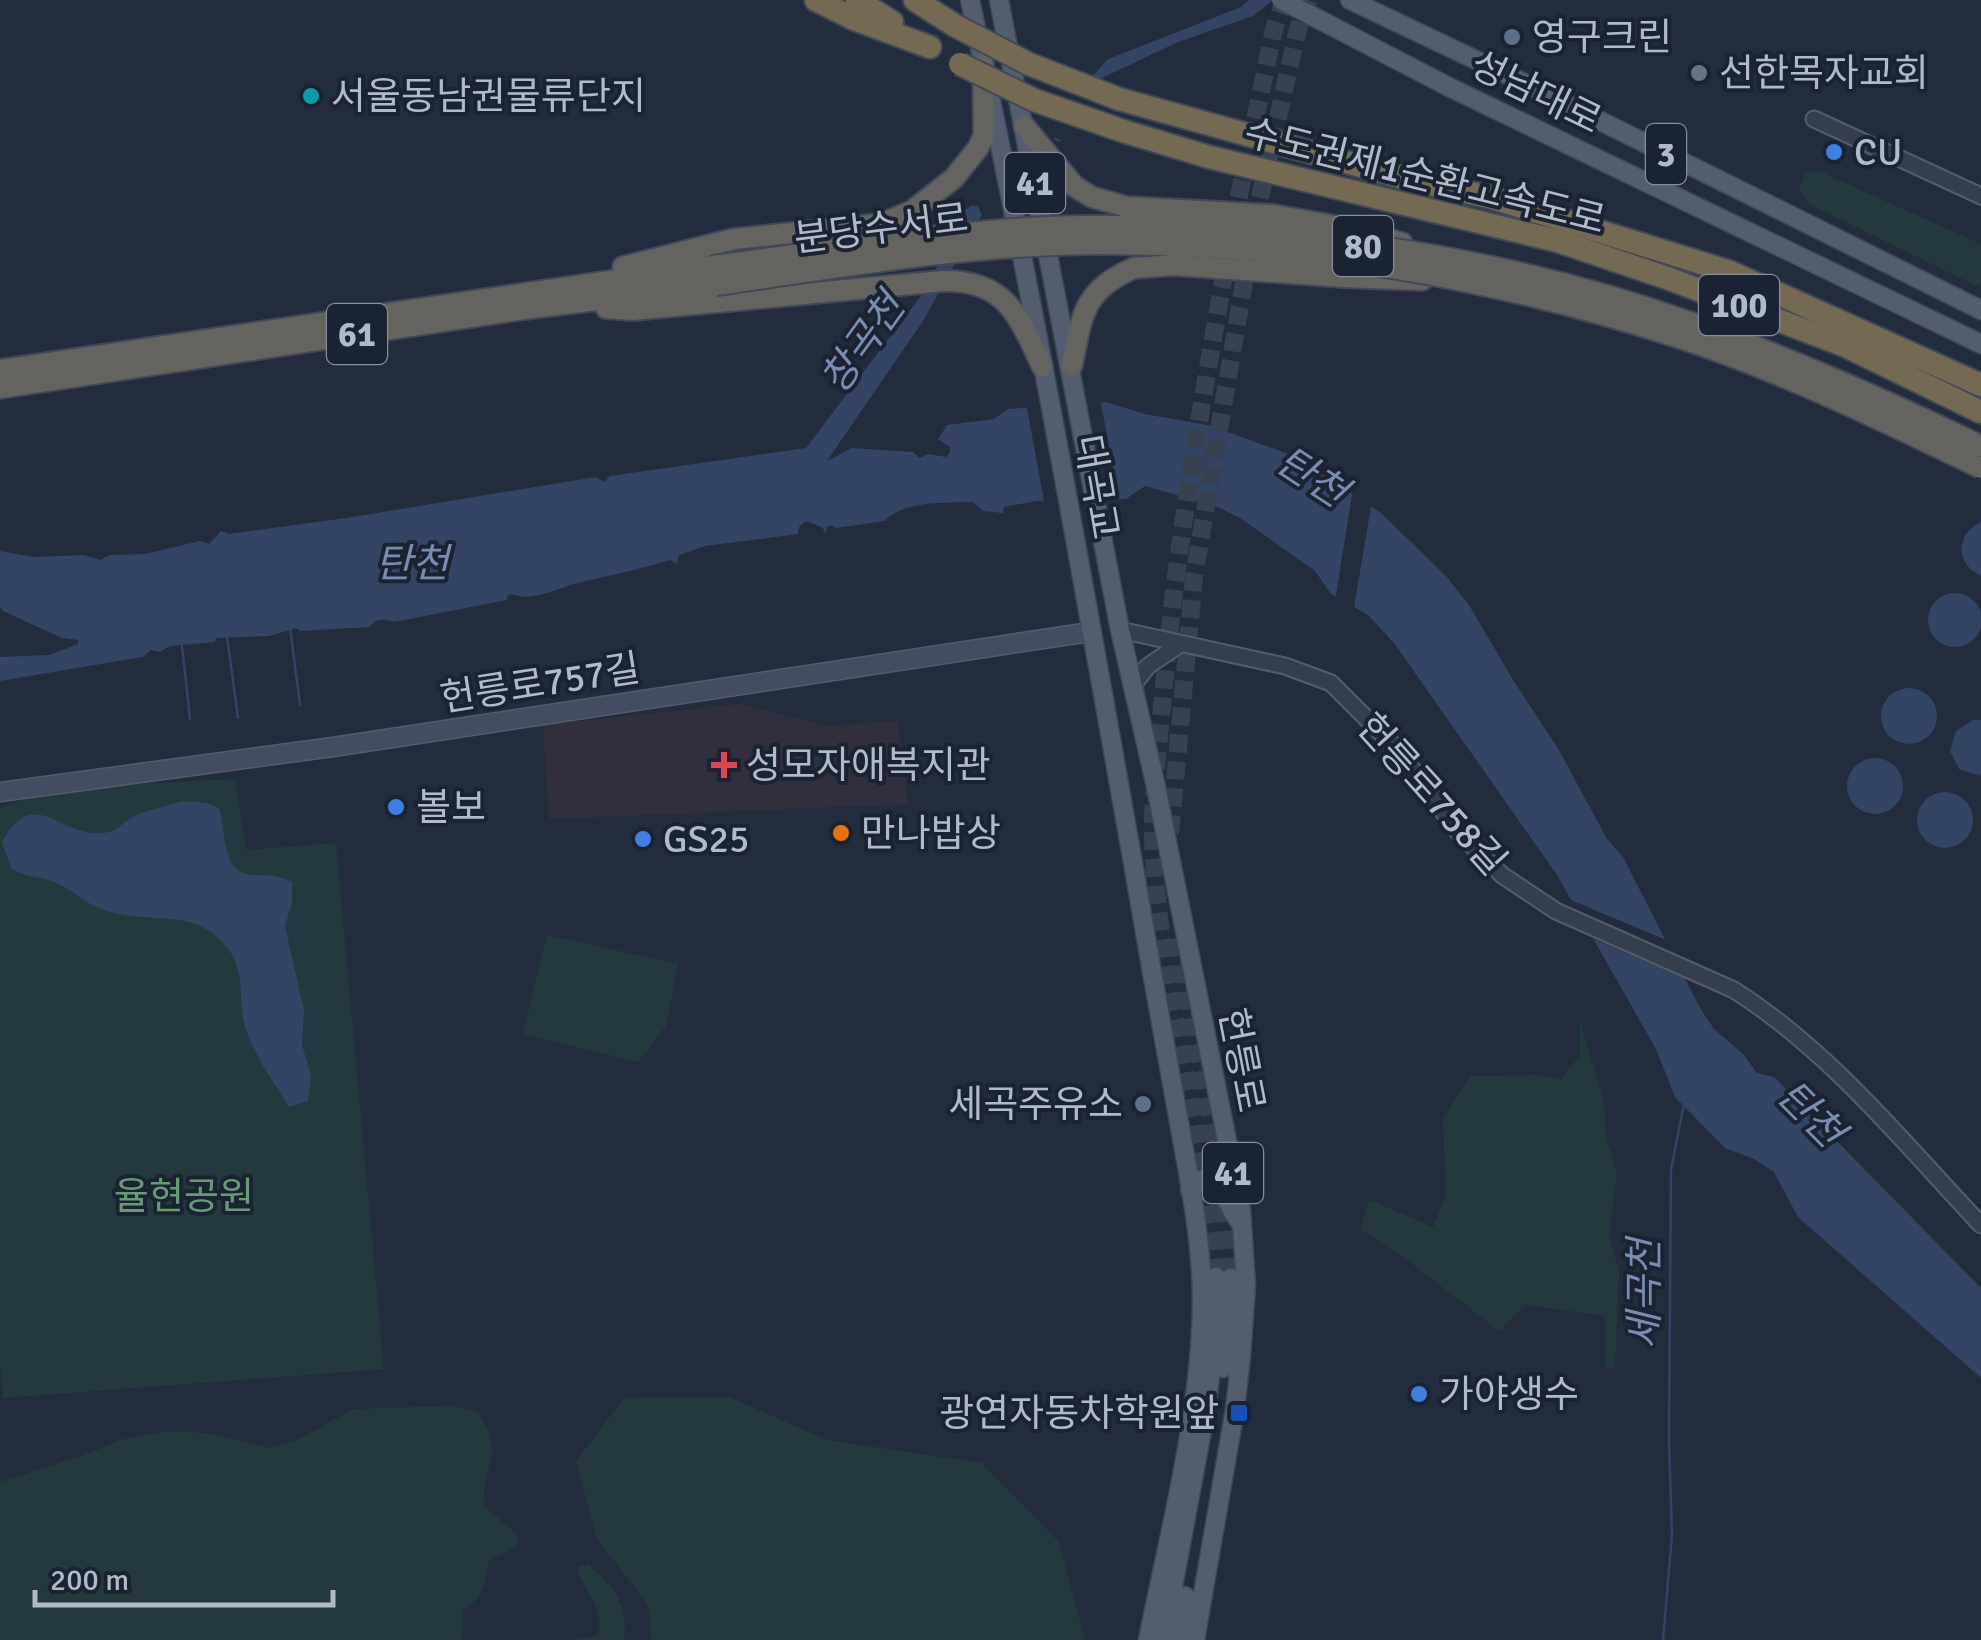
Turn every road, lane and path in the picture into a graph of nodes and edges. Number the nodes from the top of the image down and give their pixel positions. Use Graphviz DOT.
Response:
graph roads {
  1 [pos="816,0"];
  2 [pos="857,0"];
  3 [pos="916,0"];
  4 [pos="970,0"];
  5 [pos="999,0"];
  6 [pos="1350,0"];
  7 [pos="1288,4"];
  8 [pos="930,47"];
  9 [pos="972,64"];
  10 [pos="1814,119"];
  11 [pos="1024,126"];
  12 [pos="1981,196"];
  13 [pos="1474,273"];
  14 [pos="715,284"];
  15 [pos="523,301"];
  16 [pos="1981,310"];
  17 [pos="1981,344"];
  18 [pos="1072,365"];
  19 [pos="1042,366"];
  20 [pos="0,370"];
  21 [pos="1981,385"];
  22 [pos="0,388"];
  23 [pos="1981,412"];
  24 [pos="1981,446"];
  25 [pos="1981,468"];
  26 [pos="1119,622"];
  27 [pos="1089,626"];
  28 [pos="1179,645"];
  29 [pos="1133,684"];
  30 [pos="0,792"];
  31 [pos="1190,1190"];
  32 [pos="1981,1225"];
  33 [pos="1242,1226"];
  34 [pos="1148,1640"];
  35 [pos="1163,1640"];
  36 [pos="1178,1640"];
  37 [pos="1196,1640"];
  1 -- 8 [label="highway"];
  2 -- 8 [label="highway, 수도권제1순환고속도로 / 100"];
  3 -- 21 [label="highway, 수도권제1순환고속도로 / 100, bridge"];
  4 -- 9 [label="main road, 41"];
  5 -- 11 [label="main road, 41"];
  6 -- 16 [label="main road, 성남대로 / 3"];
  7 -- 17 [label="main road, 성남대로 / 3"];
  8 -- 9 [label="highway, 수도권제1순환고속도로 / 100"];
  9 -- 15 [label="highway"];
  9 -- 19 [label="main road, 41"];
  9 -- 23 [label="highway, 수도권제1순환고속도로 / 100, bridge"];
  10 -- 12 [label="street"];
  11 -- 13 [label="highway, bridge"];
  11 -- 18 [label="main road, 41"];
  13 -- 14 [label="highway, 분당수서로 / 80, bridge"];
  13 -- 18 [label="highway, bridge"];
  13 -- 24 [label="highway, 분당수서로 / 80, bridge"];
  13 -- 25 [label="highway, 분당수서로 / 80, bridge"];
  14 -- 15 [label="highway, 분당수서로 / 61"];
  14 -- 19 [label="highway"];
  15 -- 20 [label="highway, 분당수서로 / 61"];
  15 -- 22 [label="highway, 분당수서로 / 61"];
  18 -- 26 [label="main road, 대곡교 / 41"];
  19 -- 27 [label="main road, 대곡교 / 41"];
  26 -- 28 [label="street, 헌릉로758길"];
  26 -- 29 [label="main road, 헌릉로 / 41"];
  27 -- 30 [label="main road, 헌릉로757길"];
  27 -- 31 [label="main road, 헌릉로 / 41"];
  28 -- 29 [label="street"];
  28 -- 32 [label="street, 헌릉로758길"];
  29 -- 33 [label="main road, 헌릉로 / 41"];
  31 -- 33 [label="main road"];
  31 -- 34 [label="main road, 헌릉로 / 41"];
  33 -- 37 [label="main road, 헌릉로 / 41"];
  35 -- 36 [label="main road"];
}
